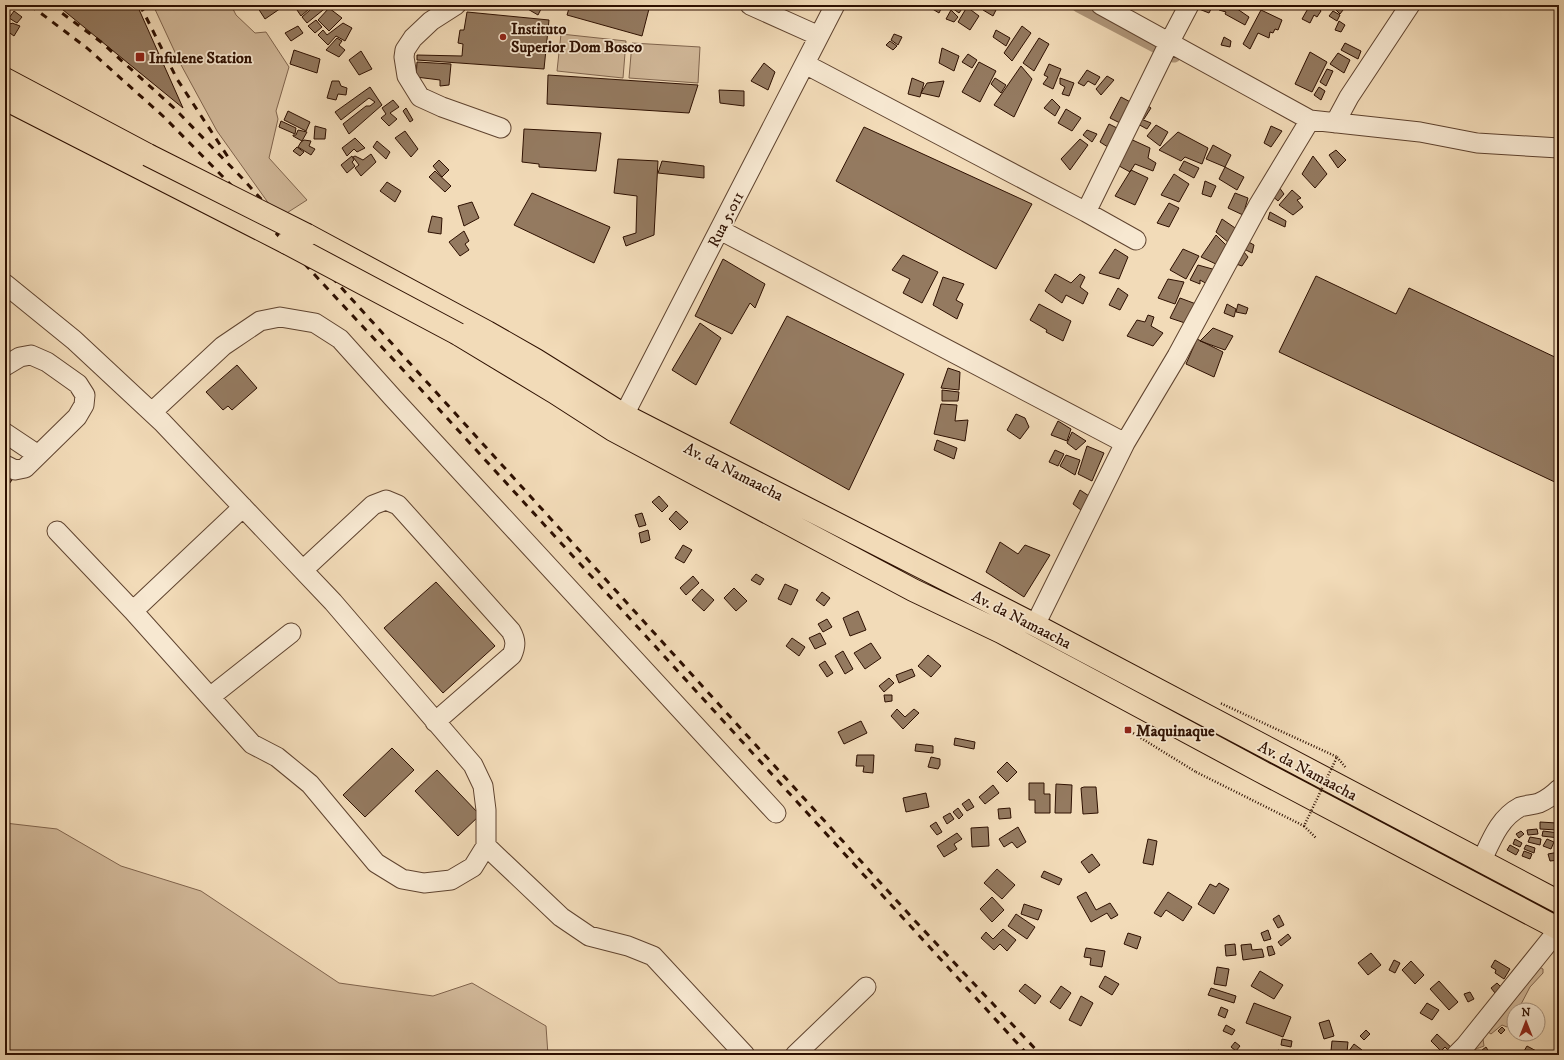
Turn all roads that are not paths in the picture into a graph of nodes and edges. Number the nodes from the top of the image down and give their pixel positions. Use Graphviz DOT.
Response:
graph roads {
  1 [pos="456,5"];
  2 [pos="750,5"];
  3 [pos="835,5"];
  4 [pos="1101,5"];
  5 [pos="1189,5"];
  6 [pos="1403,7"];
  7 [pos="819,36"];
  8 [pos="1169,43"];
  9 [pos="805,64"];
  10 [pos="5,79"];
  11 [pos="5,99"];
  12 [pos="1310,120"];
  13 [pos="1335,123"];
  14 [pos="501,128"];
  15 [pos="1559,148"];
  16 [pos="1086,212"];
  17 [pos="720,230"];
  18 [pos="297,239"];
  19 [pos="1136,240"];
  20 [pos="5,284"];
  21 [pos="5,366"];
  22 [pos="152,412"];
  23 [pos="619,422"];
  24 [pos="5,433"];
  25 [pos="1125,443"];
  26 [pos="38,455"];
  27 [pos="5,464"];
  28 [pos="243,507"];
  29 [pos="57,531"];
  30 [pos="303,570"];
  31 [pos="134,611"];
  32 [pos="1034,625"];
  33 [pos="292,633"];
  34 [pos="210,697"];
  35 [pos="436,722"];
  36 [pos="1559,789"];
  37 [pos="776,813"];
  38 [pos="486,846"];
  39 [pos="1480,862"];
  40 [pos="1559,902"];
  41 [pos="1559,929"];
  42 [pos="866,987"];
  43 [pos="745,1055"];
  44 [pos="795,1055"];
  45 [pos="1456,1055"];
  1 -- 14 [label="street"];
  2 -- 7 [label="street"];
  3 -- 7 [label="street, Rua 5.011"];
  4 -- 8 [label="street"];
  5 -- 8 [label="street"];
  6 -- 13 [label="street"];
  7 -- 9 [label="street, Rua 5.011"];
  8 -- 12 [label="street"];
  8 -- 16 [label="street"];
  9 -- 16 [label="street"];
  9 -- 17 [label="street, Rua 5.011"];
  10 -- 18 [label="highway, bridge"];
  11 -- 18 [label="highway"];
  12 -- 13 [label="street"];
  12 -- 25 [label="street"];
  13 -- 15 [label="street"];
  16 -- 19 [label="street"];
  17 -- 23 [label="street, Rua 5.011"];
  17 -- 25 [label="street"];
  18 -- 23 [label="highway, Av. da Namaacha, bridge"];
  18 -- 23 [label="highway, Av. da Namaacha"];
  20 -- 22 [label="street"];
  21 -- 26 [label="street"];
  22 -- 28 [label="street"];
  22 -- 37 [label="street"];
  23 -- 32 [label="highway, Av. da Namaacha"];
  23 -- 41 [label="highway, Av. da Namaacha"];
  24 -- 26 [label="street"];
  25 -- 32 [label="street"];
  26 -- 27 [label="street"];
  28 -- 30 [label="street"];
  28 -- 31 [label="street"];
  29 -- 31 [label="street"];
  30 -- 35 [label="street"];
  30 -- 35 [label="street"];
  31 -- 34 [label="street"];
  32 -- 39 [label="highway, Av. da Namaacha"];
  33 -- 34 [label="street"];
  34 -- 38 [label="street"];
  35 -- 38 [label="street"];
  36 -- 39 [label="street"];
  38 -- 43 [label="street"];
  39 -- 40 [label="highway, Av. da Namaacha"];
  41 -- 45 [label="street"];
  42 -- 44 [label="street"];
}
